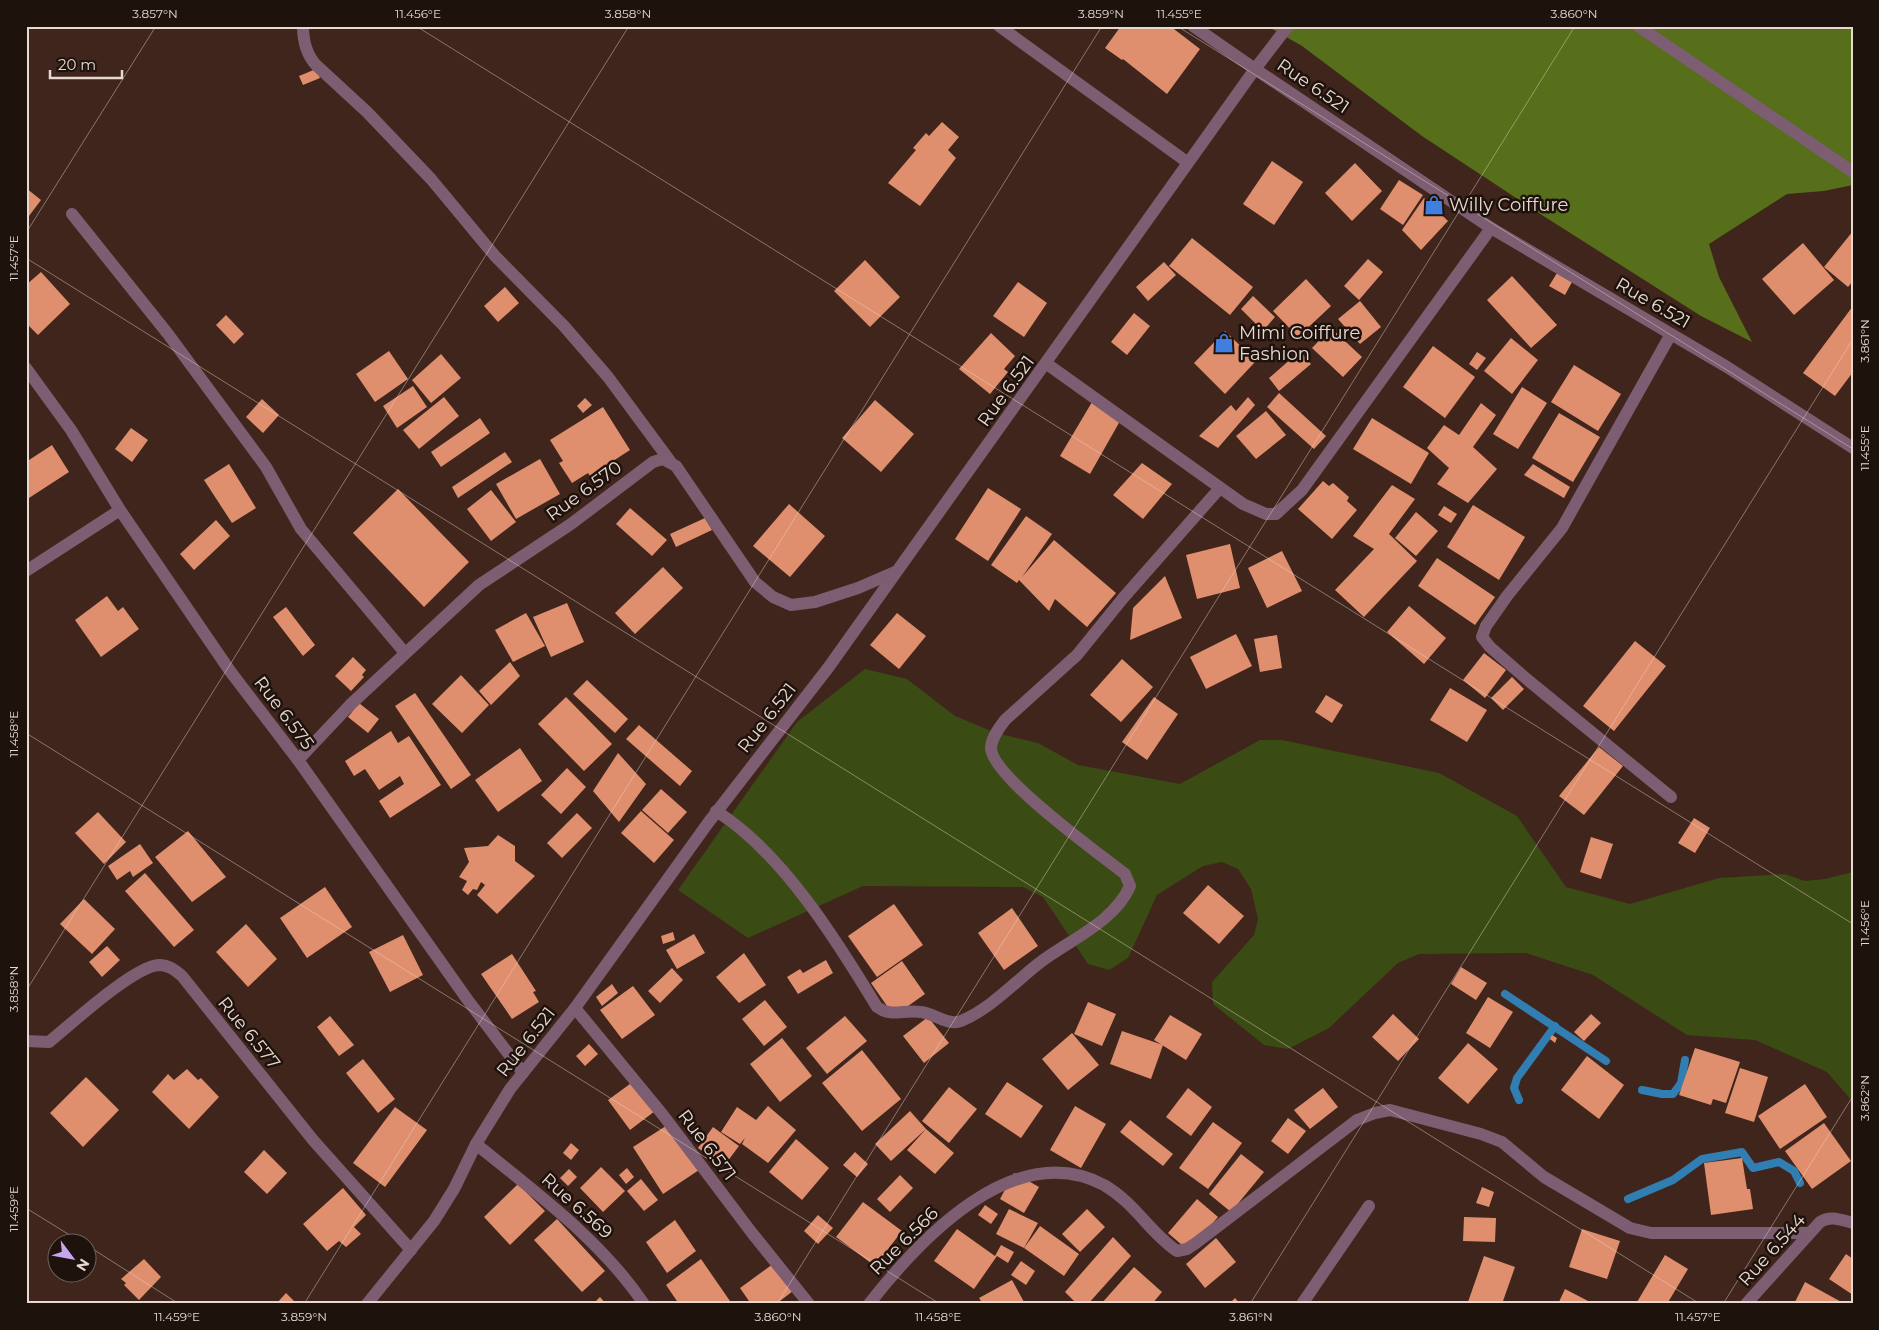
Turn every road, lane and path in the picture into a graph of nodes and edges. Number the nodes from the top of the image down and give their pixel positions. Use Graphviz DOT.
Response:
graph roads {
  1 [pos="303,26"];
  2 [pos="999,26"];
  3 [pos="1193,26"];
  4 [pos="1288,26"];
  5 [pos="1638,26"];
  6 [pos="1255,69"];
  7 [pos="1187,162"];
  8 [pos="1853,172"];
  9 [pos="72,214"];
  10 [pos="1491,228"];
  11 [pos="1671,334"];
  12 [pos="1047,364"];
  13 [pos="26,368"];
  14 [pos="1853,448"];
  15 [pos="670,461"];
  16 [pos="1220,488"];
  17 [pos="120,510"];
  18 [pos="26,571"];
  19 [pos="896,572"];
  20 [pos="405,653"];
  21 [pos="298,760"];
  22 [pos="1671,797"];
  23 [pos="716,812"];
  24 [pos="575,1008"];
  25 [pos="26,1041"];
  26 [pos="523,1073"];
  27 [pos="476,1144"];
  28 [pos="1369,1206"];
  29 [pos="1853,1223"];
  30 [pos="1810,1233"];
  31 [pos="412,1250"];
  32 [pos="367,1304"];
  33 [pos="644,1304"];
  34 [pos="809,1304"];
  35 [pos="869,1304"];
  36 [pos="1302,1304"];
  37 [pos="1746,1304"];
  1 -- 15 [label="street"];
  2 -- 7 [label="street"];
  3 -- 6 [label="street"];
  4 -- 6 [label="street"];
  5 -- 8 [label="street"];
  6 -- 7 [label="street, Rue 6.521"];
  6 -- 10 [label="street, Rue 6.521"];
  7 -- 12 [label="street, Rue 6.521"];
  9 -- 20 [label="street"];
  10 -- 11 [label="street, Rue 6.521"];
  10 -- 16 [label="street"];
  11 -- 14 [label="street, Rue 6.521"];
  11 -- 22 [label="street"];
  12 -- 16 [label="street"];
  12 -- 19 [label="street, Rue 6.521"];
  13 -- 17 [label="street, Rue 6.575"];
  15 -- 19 [label="street"];
  15 -- 20 [label="street, Rue 6.570"];
  16 -- 23 [label="street"];
  17 -- 18 [label="street"];
  17 -- 21 [label="street, Rue 6.575"];
  19 -- 23 [label="street, Rue 6.521"];
  20 -- 21 [label="street, Rue 6.570"];
  21 -- 26 [label="street, Rue 6.575"];
  23 -- 24 [label="street, Rue 6.521"];
  24 -- 26 [label="street, Rue 6.521"];
  24 -- 34 [label="street, Rue 6.571"];
  25 -- 31 [label="street, Rue 6.577"];
  26 -- 27 [label="street, Rue 6.521"];
  27 -- 31 [label="street, Rue 6.521"];
  27 -- 33 [label="street, Rue 6.569"];
  28 -- 36 [label="street"];
  29 -- 30 [label="street, Rue 6.544"];
  30 -- 35 [label="street, Rue 6.566"];
  30 -- 37 [label="street, Rue 6.544"];
  31 -- 32 [label="street, Rue 6.521"];
}
